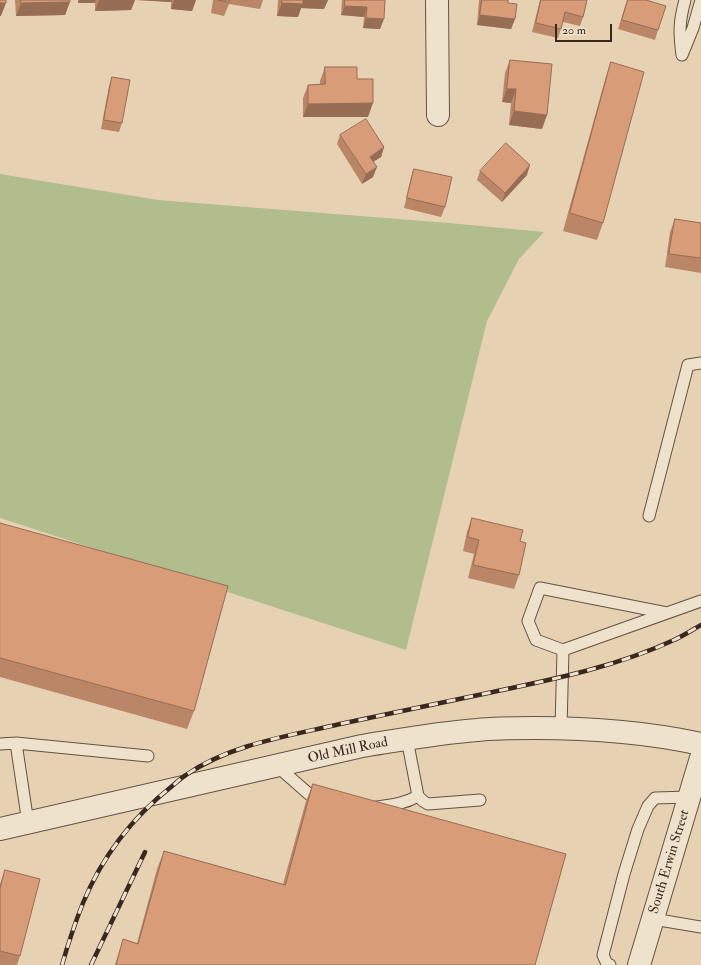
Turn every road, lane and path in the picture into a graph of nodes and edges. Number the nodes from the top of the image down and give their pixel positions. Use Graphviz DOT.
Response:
graph roads {
  1 [pos="437,0"];
  2 [pos="685,0"];
  3 [pos="701,0"];
  4 [pos="438,115"];
  5 [pos="701,363"];
  6 [pos="649,516"];
  7 [pos="701,601"];
  8 [pos="667,613"];
  9 [pos="563,650"];
  10 [pos="561,728"];
  11 [pos="406,739"];
  12 [pos="16,743"];
  13 [pos="0,744"];
  14 [pos="701,744"];
  15 [pos="148,756"];
  16 [pos="701,758"];
  17 [pos="277,766"];
  18 [pos="418,796"];
  19 [pos="689,797"];
  20 [pos="480,800"];
  21 [pos="332,804"];
  22 [pos="367,808"];
  23 [pos="28,823"];
  24 [pos="0,830"];
  25 [pos="653,919"];
  26 [pos="701,927"];
  27 [pos="610,965"];
  28 [pos="639,965"];
  1 -- 4 [label="street"];
  2 -- 3 [label="lane"];
  5 -- 6 [label="lane"];
  7 -- 8 [label="lane"];
  8 -- 9 [label="lane"];
  8 -- 9 [label="lane"];
  9 -- 10 [label="lane"];
  10 -- 11 [label="street, Old Mill Road"];
  10 -- 14 [label="street, Old Mill Road"];
  11 -- 17 [label="street, Old Mill Road"];
  11 -- 18 [label="lane"];
  12 -- 13 [label="lane"];
  12 -- 15 [label="lane"];
  12 -- 23 [label="lane"];
  16 -- 19 [label="street, South Erwin Street"];
  17 -- 21 [label="lane"];
  17 -- 23 [label="street, Old Mill Road"];
  18 -- 20 [label="lane"];
  18 -- 22 [label="lane"];
  19 -- 25 [label="street, South Erwin Street"];
  19 -- 27 [label="lane"];
  23 -- 24 [label="street, Old Mill Road"];
  25 -- 26 [label="lane"];
  25 -- 28 [label="street, South Erwin Street"];
}
